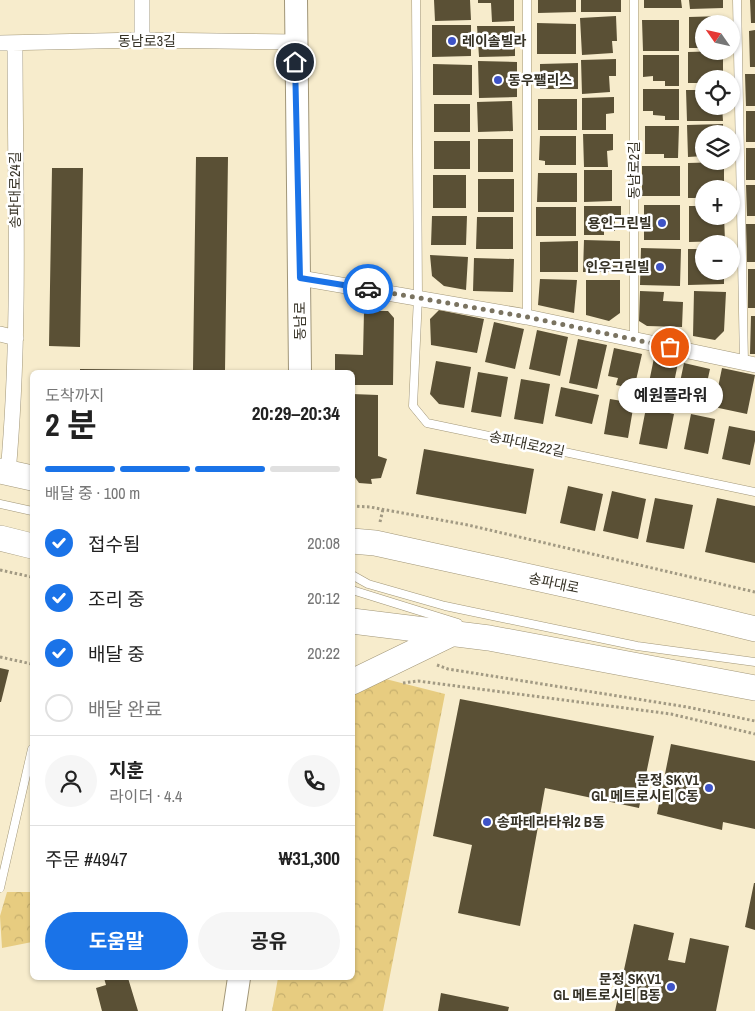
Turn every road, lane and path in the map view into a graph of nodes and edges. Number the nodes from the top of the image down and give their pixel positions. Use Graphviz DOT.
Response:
graph roads {
  1 [pos="142,0"];
  2 [pos="296,0"];
  3 [pos="416,0"];
  4 [pos="527,0"];
  5 [pos="634,0"];
  6 [pos="737,0"];
  7 [pos="142,40"];
  8 [pos="295,42"];
  9 [pos="0,43"];
  10 [pos="16,43"];
  11 [pos="300,278"];
  12 [pos="418,297"];
  13 [pos="527,317"];
  14 [pos="0,334"];
  15 [pos="16,338"];
  16 [pos="634,339"];
  17 [pos="749,364"];
  18 [pos="300,370"];
  19 [pos="4,472"];
  20 [pos="30,478"];
  21 [pos="755,492"];
  22 [pos="0,504"];
  23 [pos="355,506"];
  24 [pos="30,511"];
  25 [pos="0,538"];
  26 [pos="355,541"];
  27 [pos="30,546"];
  28 [pos="0,570"];
  29 [pos="30,577"];
  30 [pos="355,577"];
  31 [pos="355,591"];
  32 [pos="755,592"];
  33 [pos="355,621"];
  34 [pos="755,629"];
  35 [pos="451,634"];
  36 [pos="489,638"];
  37 [pos="0,657"];
  38 [pos="755,662"];
  39 [pos="30,664"];
  40 [pos="433,664"];
  41 [pos="355,681"];
  42 [pos="400,684"];
  43 [pos="755,688"];
  44 [pos="755,721"];
  45 [pos="755,734"];
  46 [pos="30,757"];
  47 [pos="0,888"];
  48 [pos="239,980"];
  49 [pos="234,1011"];
  1 -- 7 [label="street"];
  2 -- 8 [label="main road, 동남로"];
  3 -- 12 [label="lane"];
  4 -- 13 [label="lane"];
  5 -- 16 [label="lane, 동남로2길"];
  6 -- 17 [label="lane"];
  7 -- 8 [label="street, 동남로3길"];
  7 -- 10 [label="street, 동남로3길"];
  8 -- 11 [label="main road, 동남로"];
  9 -- 10 [label="street, 동남로3길"];
  10 -- 15 [label="street, 송파대로24길"];
  11 -- 12 [label="street"];
  11 -- 18 [label="main road, 동남로"];
  12 -- 13 [label="street"];
  12 -- 21 [label="lane, 송파대로22길"];
  13 -- 16 [label="street"];
  14 -- 15 [label="street"];
  15 -- 19 [label="street, 송파대로24길"];
  16 -- 17 [label="street"];
  19 -- 20 [label="main road"];
  22 -- 24 [label="lane"];
  23 -- 32 [label="path"];
  25 -- 27 [label="main road"];
  26 -- 34 [label="main road, 송파대로"];
  28 -- 29 [label="path"];
  30 -- 38 [label="lane"];
  31 -- 36 [label="lane"];
  33 -- 35 [label="main road"];
  35 -- 36 [label="main road"];
  35 -- 41 [label="main road"];
  36 -- 43 [label="main road"];
  37 -- 39 [label="path"];
  40 -- 44 [label="path"];
  42 -- 45 [label="path"];
  46 -- 47 [label="lane"];
  48 -- 49 [label="main road"];
}
